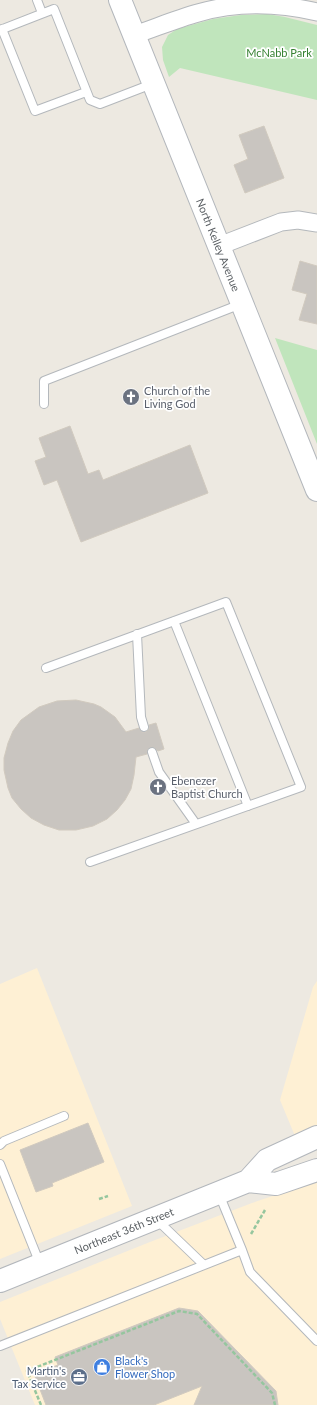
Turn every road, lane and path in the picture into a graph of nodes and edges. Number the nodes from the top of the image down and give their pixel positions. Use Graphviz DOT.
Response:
graph roads {
  1 [pos="37,0"];
  2 [pos="120,0"];
  3 [pos="317,12"];
  4 [pos="42,14"];
  5 [pos="1,29"];
  6 [pos="134,35"];
  7 [pos="153,84"];
  8 [pos="86,92"];
  9 [pos="317,223"];
  10 [pos="218,246"];
  11 [pos="242,304"];
  12 [pos="44,404"];
  13 [pos="317,490"];
  14 [pos="174,621"];
  15 [pos="137,634"];
  16 [pos="46,668"];
  17 [pos="144,727"];
  18 [pos="152,752"];
  19 [pos="248,806"];
  20 [pos="196,824"];
  21 [pos="90,862"];
  22 [pos="64,1116"];
  23 [pos="317,1137"];
  24 [pos="0,1145"];
  25 [pos="0,1164"];
  26 [pos="317,1170"];
  27 [pos="248,1181"];
  28 [pos="219,1193"];
  29 [pos="108,1196"];
  30 [pos="99,1199"];
  31 [pos="265,1210"];
  32 [pos="155,1218"];
  33 [pos="242,1250"];
  34 [pos="40,1265"];
  35 [pos="204,1265"];
  36 [pos="0,1281"];
  37 [pos="317,1341"];
  38 [pos="0,1346"];
  39 [pos="41,1405"];
  40 [pos="275,1405"];
  1 -- 4 [label="lane"];
  2 -- 6 [label="main road, North Kelley Avenue"];
  3 -- 6 [label="street"];
  4 -- 5 [label="lane"];
  4 -- 8 [label="lane"];
  5 -- 8 [label="lane"];
  6 -- 7 [label="main road, North Kelley Avenue"];
  7 -- 8 [label="lane"];
  7 -- 10 [label="main road, North Kelley Avenue"];
  9 -- 10 [label="street"];
  10 -- 11 [label="main road, North Kelley Avenue"];
  11 -- 12 [label="lane"];
  11 -- 13 [label="main road, North Kelley Avenue"];
  14 -- 15 [label="lane"];
  14 -- 19 [label="lane"];
  14 -- 19 [label="lane"];
  15 -- 16 [label="lane"];
  15 -- 17 [label="lane"];
  18 -- 20 [label="lane"];
  19 -- 20 [label="lane"];
  20 -- 21 [label="lane"];
  22 -- 24 [label="lane"];
  23 -- 27 [label="main road, Northeast 36th Street"];
  25 -- 34 [label="lane"];
  26 -- 27 [label="main road, Northeast 36th Street"];
  27 -- 28 [label="main road, Northeast 36th Street"];
  28 -- 32 [label="main road, Northeast 36th Street"];
  28 -- 33 [label="lane"];
  29 -- 30 [label="path"];
  31 -- 33 [label="path"];
  32 -- 34 [label="main road, Northeast 36th Street"];
  32 -- 35 [label="lane"];
  33 -- 35 [label="lane"];
  33 -- 37 [label="lane"];
  34 -- 36 [label="main road, Northeast 36th Street"];
  35 -- 38 [label="lane"];
  39 -- 40 [label="path"];
}
